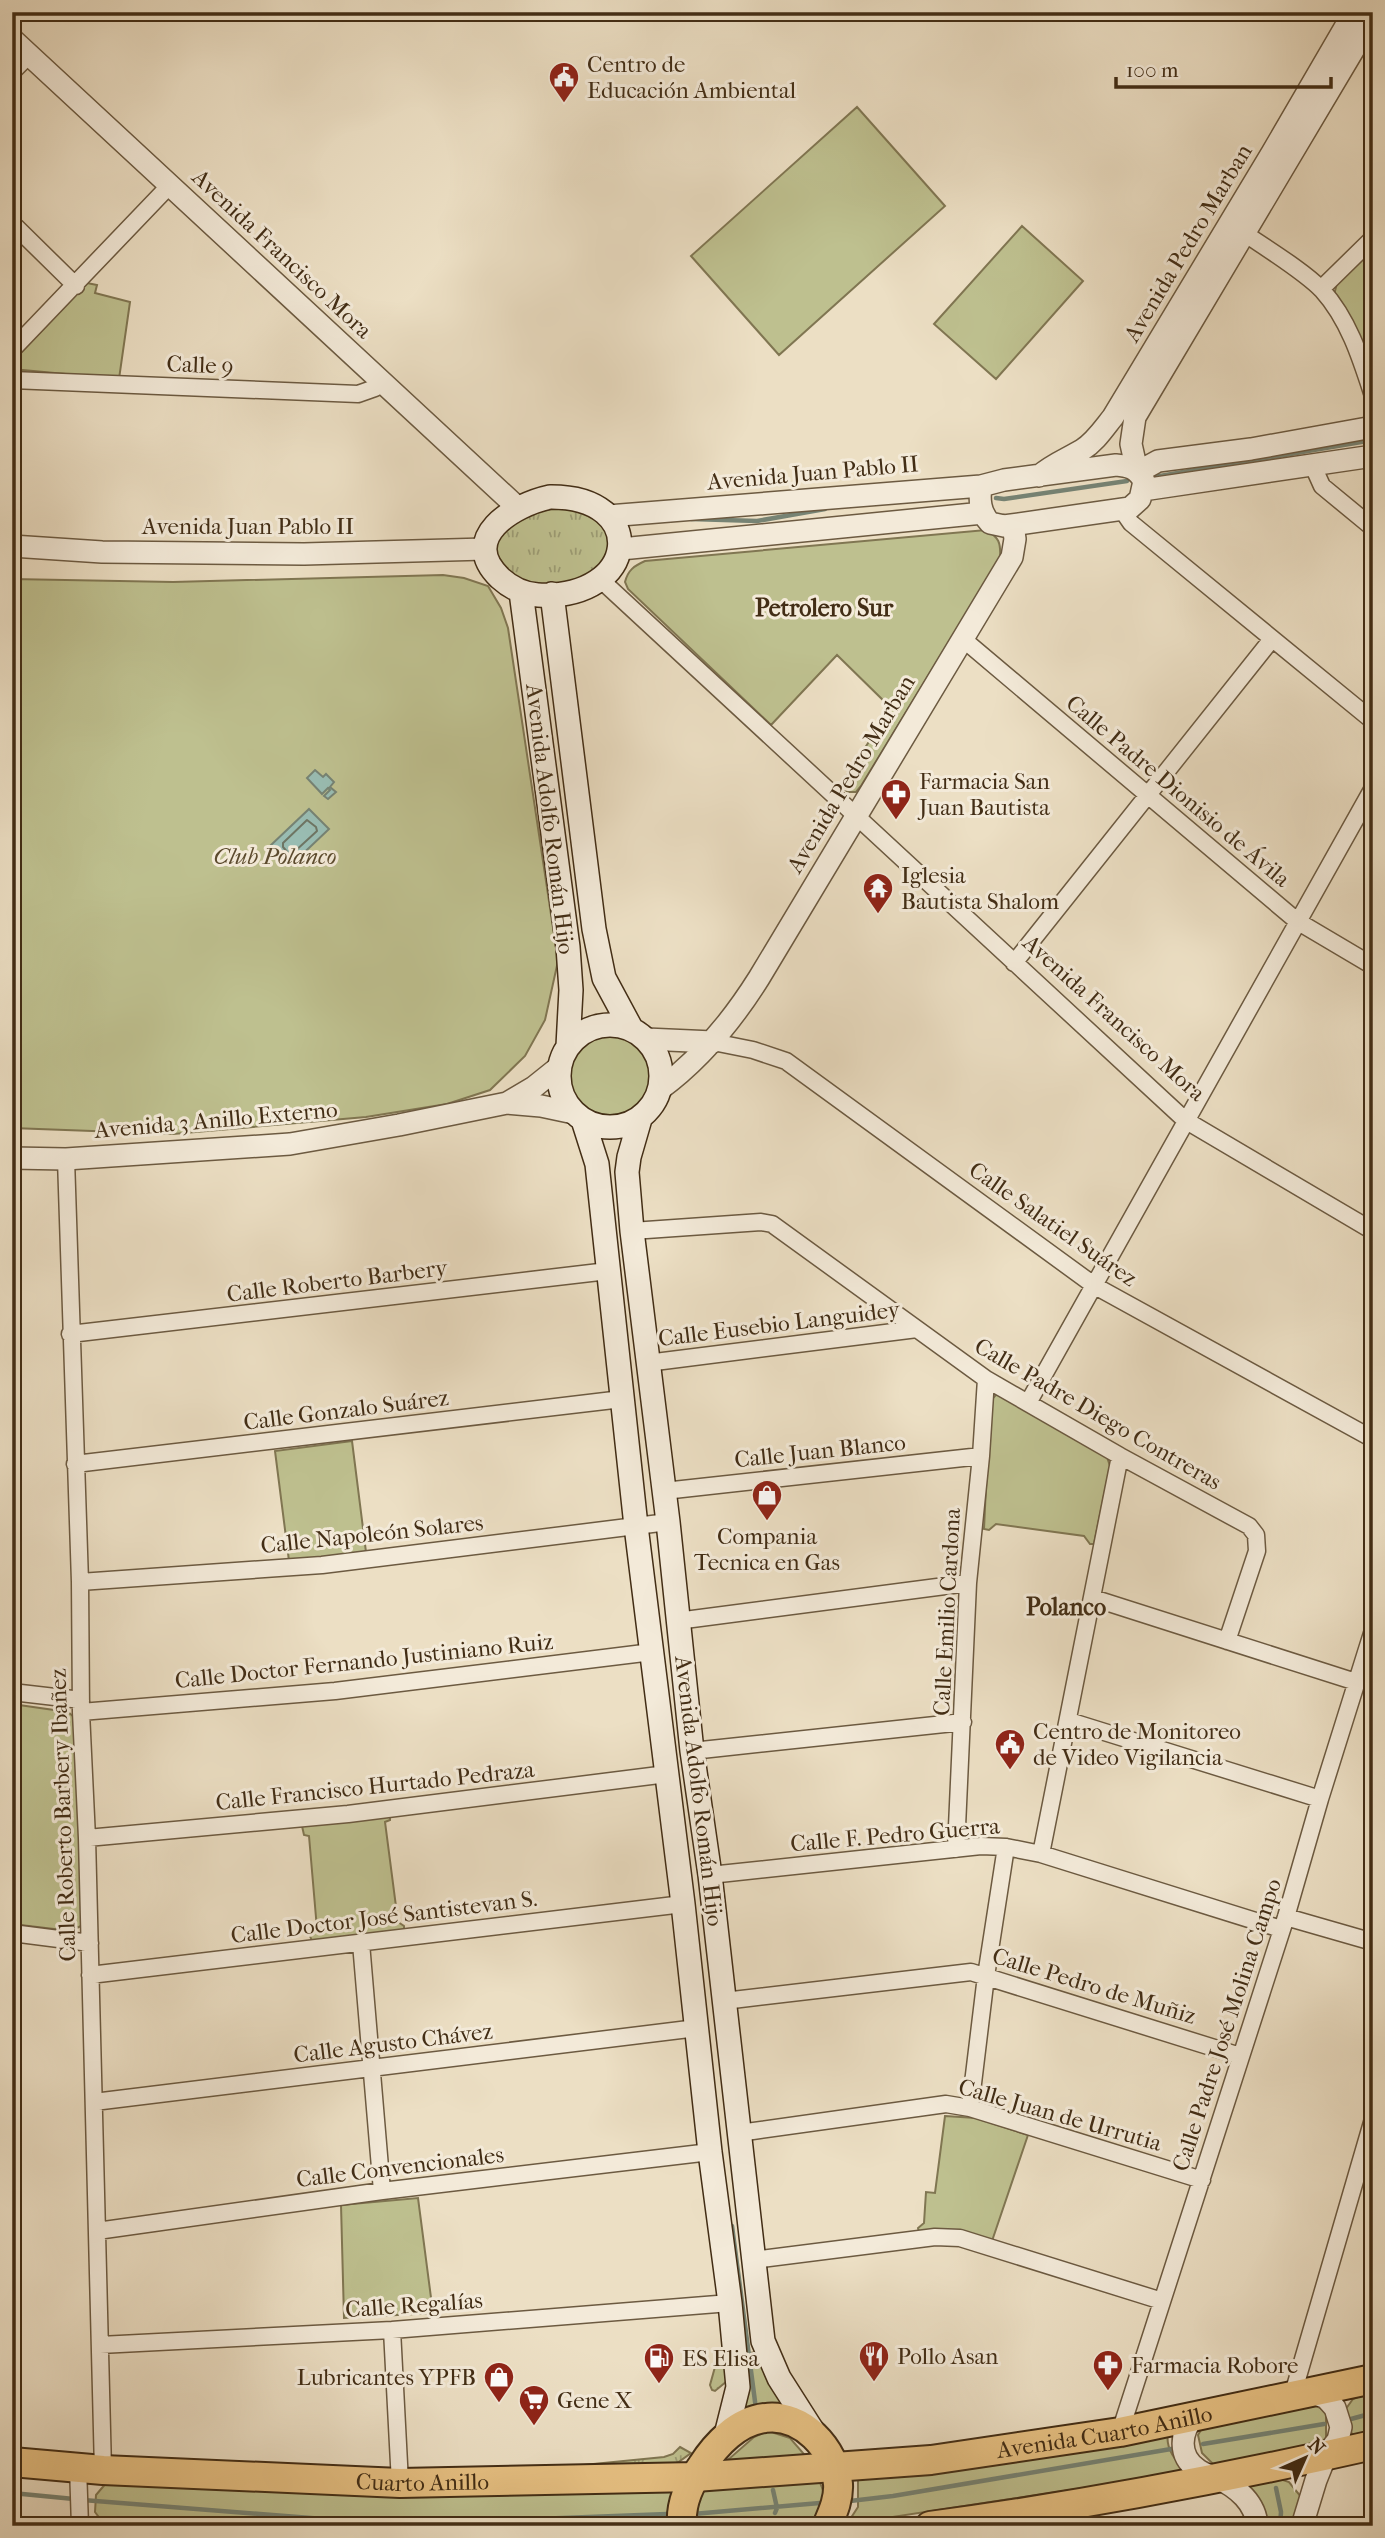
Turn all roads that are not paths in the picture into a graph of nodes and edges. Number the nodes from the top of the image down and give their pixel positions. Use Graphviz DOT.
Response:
graph roads {
  1 [pos="1354,12"];
  2 [pos="1373,17"];
  3 [pos="12,39"];
  4 [pos="29,55"];
  5 [pos="12,72"];
  6 [pos="170,186"];
  7 [pos="16,227"];
  8 [pos="1244,233"];
  9 [pos="1373,238"];
  10 [pos="76,286"];
  11 [pos="1321,289"];
  12 [pos="12,350"];
  13 [pos="12,380"];
  14 [pos="382,382"];
  15 [pos="1373,396"];
  16 [pos="1373,427"];
  17 [pos="1373,456"];
  18 [pos="1313,466"];
  19 [pos="1039,476"];
  20 [pos="1140,477"];
  21 [pos="981,486"];
  22 [pos="517,508"];
  23 [pos="1122,510"];
  24 [pos="983,513"];
  25 [pos="608,516"];
  26 [pos="1013,525"];
  27 [pos="1373,528"];
  28 [pos="12,547"];
  29 [pos="485,549"];
  30 [pos="621,549"];
  31 [pos="601,580"];
  32 [pos="521,592"];
  33 [pos="552,594"];
  34 [pos="963,639"];
  35 [pos="1272,639"];
  36 [pos="1373,721"];
  37 [pos="1373,788"];
  38 [pos="1147,794"];
  39 [pos="856,817"];
  40 [pos="1297,921"];
  41 [pos="1014,963"];
  42 [pos="1373,966"];
  43 [pos="639,1034"];
  44 [pos="713,1042"];
  45 [pos="564,1056"];
  46 [pos="660,1089"];
  47 [pos="507,1103"];
  48 [pos="579,1117"];
  49 [pos="640,1118"];
  50 [pos="1185,1120"];
  51 [pos="12,1158"];
  52 [pos="66,1159"];
  53 [pos="597,1164"];
  54 [pos="632,1231"];
  55 [pos="1373,1231"];
  56 [pos="608,1271"];
  57 [pos="1096,1286"];
  58 [pos="917,1329"];
  59 [pos="70,1334"];
  60 [pos="647,1363"];
  61 [pos="986,1379"];
  62 [pos="622,1399"];
  63 [pos="1028,1403"];
  64 [pos="1373,1439"];
  65 [pos="981,1456"];
  66 [pos="1120,1456"];
  67 [pos="75,1464"];
  68 [pos="664,1491"];
  69 [pos="668,1522"];
  70 [pos="636,1526"];
  71 [pos="80,1582"];
  72 [pos="968,1583"];
  73 [pos="1093,1598"];
  74 [pos="677,1621"];
  75 [pos="1373,1630"];
  76 [pos="1227,1641"];
  77 [pos="652,1652"];
  78 [pos="1356,1682"];
  79 [pos="12,1692"];
  80 [pos="81,1706"];
  81 [pos="1069,1721"];
  82 [pos="963,1722"];
  83 [pos="692,1751"];
  84 [pos="667,1774"];
  85 [pos="1320,1799"];
  86 [pos="87,1838"];
  87 [pos="1006,1847"];
  88 [pos="956,1849"];
  89 [pos="1041,1854"];
  90 [pos="710,1875"];
  91 [pos="683,1904"];
  92 [pos="1284,1923"];
  93 [pos="12,1933"];
  94 [pos="1373,1942"];
  95 [pos="90,1943"];
  96 [pos="361,1943"];
  97 [pos="90,1975"];
  98 [pos="986,1976"];
  99 [pos="724,2001"];
  100 [pos="697,2028"];
  101 [pos="1240,2056"];
  102 [pos="372,2068"];
  103 [pos="94,2102"];
  104 [pos="970,2108"];
  105 [pos="1373,2119"];
  106 [pos="738,2133"];
  107 [pos="710,2152"];
  108 [pos="1202,2180"];
  109 [pos="382,2191"];
  110 [pos="747,2204"];
  111 [pos="717,2206"];
  112 [pos="97,2231"];
  113 [pos="753,2260"];
  114 [pos="1162,2301"];
  115 [pos="730,2303"];
  116 [pos="392,2330"];
  117 [pos="100,2345"];
  118 [pos="1373,2379"];
  119 [pos="1303,2395"];
  120 [pos="794,2405"];
  121 [pos="1194,2417"];
  122 [pos="1120,2432"];
  123 [pos="725,2439"];
  124 [pos="1373,2445"];
  125 [pos="1326,2455"];
  126 [pos="829,2458"];
  127 [pos="12,2462"];
  128 [pos="887,2463"];
  129 [pos="86,2475"];
  130 [pos="695,2477"];
  131 [pos="1215,2477"];
  132 [pos="400,2483"];
  133 [pos="79,2521"];
  134 [pos="682,2526"];
  135 [pos="827,2526"];
  136 [pos="930,2526"];
  137 [pos="1257,2526"];
  138 [pos="1303,2526"];
  1 -- 19 [label="street, Avenida Pedro Marban"];
  2 -- 8 [label="street, Avenida Pedro Marban"];
  3 -- 4 [label="street, Avenida Francisco Mora"];
  4 -- 5 [label="street"];
  4 -- 6 [label="street, Avenida Francisco Mora"];
  6 -- 10 [label="street"];
  6 -- 14 [label="street, Avenida Francisco Mora"];
  7 -- 10 [label="street"];
  8 -- 11 [label="street"];
  8 -- 20 [label="street, Avenida Pedro Marban"];
  9 -- 11 [label="street"];
  10 -- 12 [label="street"];
  11 -- 15 [label="street"];
  13 -- 14 [label="street, Calle 9"];
  14 -- 22 [label="street, Avenida Francisco Mora"];
  16 -- 20 [label="street"];
  17 -- 18 [label="street"];
  18 -- 20 [label="street"];
  18 -- 27 [label="street"];
  19 -- 20 [label="street, Avenida Juan Pablo II"];
  19 -- 21 [label="street, Avenida Juan Pablo II"];
  20 -- 23 [label="street"];
  21 -- 24 [label="street"];
  21 -- 25 [label="street, Avenida Juan Pablo II"];
  22 -- 25 [label="main road"];
  22 -- 29 [label="main road"];
  23 -- 26 [label="street"];
  23 -- 35 [label="street"];
  24 -- 26 [label="street"];
  24 -- 30 [label="street"];
  25 -- 30 [label="main road"];
  26 -- 34 [label="street, Avenida Pedro Marban"];
  28 -- 29 [label="street, Avenida Juan Pablo II"];
  29 -- 32 [label="main road"];
  30 -- 31 [label="main road"];
  31 -- 33 [label="main road"];
  31 -- 39 [label="street, Avenida Francisco Mora"];
  32 -- 33 [label="main road"];
  32 -- 45 [label="main road, Avenida Adolfo Román Hijo"];
  33 -- 43 [label="main road, Avenida Adolfo Román Hijo"];
  34 -- 38 [label="street, Calle Padre Dionisio de Ávila"];
  34 -- 39 [label="street, Avenida Pedro Marban"];
  35 -- 36 [label="street"];
  35 -- 38 [label="street"];
  37 -- 40 [label="street"];
  38 -- 40 [label="street, Calle Padre Dionisio de Ávila"];
  38 -- 41 [label="street"];
  39 -- 41 [label="street, Avenida Francisco Mora"];
  39 -- 44 [label="street, Avenida Pedro Marban"];
  40 -- 42 [label="street, Calle Padre Dionisio de Ávila"];
  40 -- 50 [label="street"];
  41 -- 50 [label="street, Avenida Francisco Mora"];
  43 -- 44 [label="street"];
  43 -- 45 [label="main road"];
  43 -- 46 [label="main road"];
  44 -- 46 [label="street, Avenida Pedro Marban"];
  44 -- 57 [label="street, Calle Salatiel Suárez"];
  45 -- 47 [label="street, Avenida 3 Anillo Externo"];
  45 -- 48 [label="main road"];
  46 -- 49 [label="main road"];
  47 -- 48 [label="street, Avenida 3 Anillo Externo"];
  47 -- 52 [label="street, Avenida 3 Anillo Externo"];
  48 -- 49 [label="main road"];
  48 -- 53 [label="main road, Avenida Adolfo Román Hijo"];
  49 -- 54 [label="main road, Avenida Adolfo Román Hijo"];
  50 -- 55 [label="street, Avenida Francisco Mora"];
  50 -- 57 [label="street"];
  51 -- 52 [label="street, Avenida 3 Anillo Externo"];
  52 -- 59 [label="street, Calle Roberto Barbery Ibañez"];
  53 -- 54 [label="main road"];
  53 -- 56 [label="main road, Avenida Adolfo Román Hijo"];
  54 -- 58 [label="street, Calle Padre Diego Contreras"];
  54 -- 60 [label="main road, Avenida Adolfo Román Hijo"];
  56 -- 59 [label="street, Calle Roberto Barbery"];
  56 -- 62 [label="main road, Avenida Adolfo Román Hijo"];
  57 -- 63 [label="street"];
  57 -- 64 [label="street, Calle Salatiel Suárez"];
  58 -- 60 [label="street, Calle Eusebio Languidey"];
  58 -- 61 [label="street, Calle Padre Diego Contreras"];
  59 -- 67 [label="street, Calle Roberto Barbery Ibañez"];
  60 -- 68 [label="main road, Avenida Adolfo Román Hijo"];
  61 -- 63 [label="street, Calle Padre Diego Contreras"];
  61 -- 65 [label="street, Calle Emilio Cardona"];
  62 -- 67 [label="street, Calle Gonzalo Suárez"];
  62 -- 70 [label="main road, Avenida Adolfo Román Hijo"];
  63 -- 66 [label="street, Calle Padre Diego Contreras"];
  65 -- 68 [label="street, Calle Juan Blanco"];
  65 -- 72 [label="street, Calle Emilio Cardona"];
  66 -- 73 [label="street"];
  66 -- 76 [label="street, Calle Padre Diego Contreras"];
  67 -- 71 [label="street, Calle Roberto Barbery Ibañez"];
  68 -- 69 [label="main road, Avenida Adolfo Román Hijo"];
  69 -- 70 [label="street, Calle Napoleón Solares"];
  69 -- 74 [label="main road, Avenida Adolfo Román Hijo"];
  70 -- 71 [label="street, Calle Napoleón Solares"];
  70 -- 77 [label="main road, Avenida Adolfo Román Hijo"];
  71 -- 80 [label="street, Calle Roberto Barbery Ibañez"];
  72 -- 74 [label="street"];
  72 -- 82 [label="street, Calle Emilio Cardona"];
  73 -- 76 [label="street"];
  73 -- 81 [label="street"];
  74 -- 83 [label="main road, Avenida Adolfo Román Hijo"];
  75 -- 78 [label="street, Calle Padre José Molina Campo"];
  76 -- 78 [label="street"];
  77 -- 80 [label="street, Calle Doctor Fernando Justiniano Ruiz"];
  77 -- 84 [label="main road, Avenida Adolfo Román Hijo"];
  78 -- 85 [label="street, Calle Padre José Molina Campo"];
  79 -- 80 [label="street, Calle Doctor Fernando Justiniano Ruiz"];
  80 -- 86 [label="street, Calle Roberto Barbery Ibañez"];
  81 -- 85 [label="street"];
  81 -- 89 [label="street"];
  82 -- 83 [label="street"];
  82 -- 88 [label="street, Calle Emilio Cardona"];
  83 -- 90 [label="main road, Avenida Adolfo Román Hijo"];
  84 -- 86 [label="street, Calle Francisco Hurtado Pedraza"];
  84 -- 91 [label="main road, Avenida Adolfo Román Hijo"];
  85 -- 92 [label="street, Calle Padre José Molina Campo"];
  86 -- 95 [label="street, Calle Roberto Barbery Ibañez"];
  87 -- 88 [label="street, Calle F. Pedro Guerra"];
  87 -- 89 [label="street, Calle F. Pedro Guerra"];
  87 -- 98 [label="street"];
  88 -- 90 [label="street, Calle F. Pedro Guerra"];
  89 -- 92 [label="street, Calle F. Pedro Guerra"];
  90 -- 99 [label="main road, Avenida Adolfo Román Hijo"];
  91 -- 96 [label="street, Calle Doctor José Santistevan S."];
  91 -- 100 [label="main road, Avenida Adolfo Román Hijo"];
  92 -- 94 [label="street, Calle F. Pedro Guerra"];
  92 -- 101 [label="street, Calle Padre José Molina Campo"];
  93 -- 95 [label="street"];
  95 -- 97 [label="street, Calle Roberto Barbery Ibañez"];
  96 -- 97 [label="street, Calle Doctor José Santistevan S."];
  96 -- 102 [label="street"];
  97 -- 103 [label="street, Calle Roberto Barbery Ibañez"];
  98 -- 99 [label="street, Calle Pedro de Muñiz"];
  98 -- 101 [label="street, Calle Pedro de Muñiz"];
  98 -- 104 [label="street"];
  99 -- 106 [label="main road, Avenida Adolfo Román Hijo"];
  100 -- 102 [label="street, Calle Agusto Chávez"];
  100 -- 107 [label="main road, Avenida Adolfo Román Hijo"];
  101 -- 108 [label="street, Calle Padre José Molina Campo"];
  102 -- 103 [label="street, Calle Agusto Chávez"];
  102 -- 109 [label="street"];
  103 -- 112 [label="street, Calle Roberto Barbery Ibañez"];
  104 -- 106 [label="street, Calle Juan de Urrutia"];
  104 -- 108 [label="street, Calle Juan de Urrutia"];
  105 -- 119 [label="street"];
  106 -- 110 [label="main road, Avenida Adolfo Román Hijo"];
  107 -- 109 [label="street, Calle Convencionales"];
  107 -- 111 [label="main road, Avenida Adolfo Román Hijo"];
  108 -- 114 [label="street, Calle Padre José Molina Campo"];
  109 -- 112 [label="street, Calle Convencionales"];
  110 -- 111 [label="main road"];
  110 -- 113 [label="main road, Avenida Adolfo Román Hijo"];
  111 -- 115 [label="main road, Avenida Adolfo Román Hijo"];
  112 -- 117 [label="street, Calle Roberto Barbery Ibañez"];
  113 -- 114 [label="street"];
  113 -- 120 [label="main road, Avenida Adolfo Román Hijo"];
  114 -- 122 [label="street, Calle Padre José Molina Campo"];
  115 -- 116 [label="street, Calle Regalías"];
  115 -- 123 [label="main road, Avenida Adolfo Román Hijo"];
  116 -- 117 [label="street, Calle Regalías"];
  116 -- 132 [label="street"];
  117 -- 129 [label="street, Calle Roberto Barbery Ibañez"];
  118 -- 119 [label="highway, Avenida Cuarto Anillo"];
  119 -- 121 [label="highway, Avenida Cuarto Anillo"];
  119 -- 125 [label="street"];
  120 -- 126 [label="main road, Avenida Adolfo Román Hijo"];
  120 -- 128 [label="highway"];
  121 -- 122 [label="highway, Avenida Cuarto Anillo"];
  121 -- 131 [label="street"];
  122 -- 128 [label="highway, Avenida Cuarto Anillo"];
  123 -- 126 [label="highway"];
  123 -- 130 [label="highway"];
  124 -- 125 [label="highway"];
  125 -- 131 [label="highway"];
  125 -- 138 [label="street"];
  126 -- 128 [label="highway, Avenida Cuarto Anillo"];
  126 -- 130 [label="highway, Cuarto Anillo"];
  126 -- 135 [label="highway"];
  127 -- 129 [label="highway, Cuarto Anillo"];
  129 -- 132 [label="highway, Cuarto Anillo"];
  129 -- 133 [label="street, Calle Roberto Barbery Ibañez"];
  130 -- 132 [label="highway, Cuarto Anillo"];
  130 -- 134 [label="highway"];
  131 -- 136 [label="highway"];
  131 -- 137 [label="street"];
}
